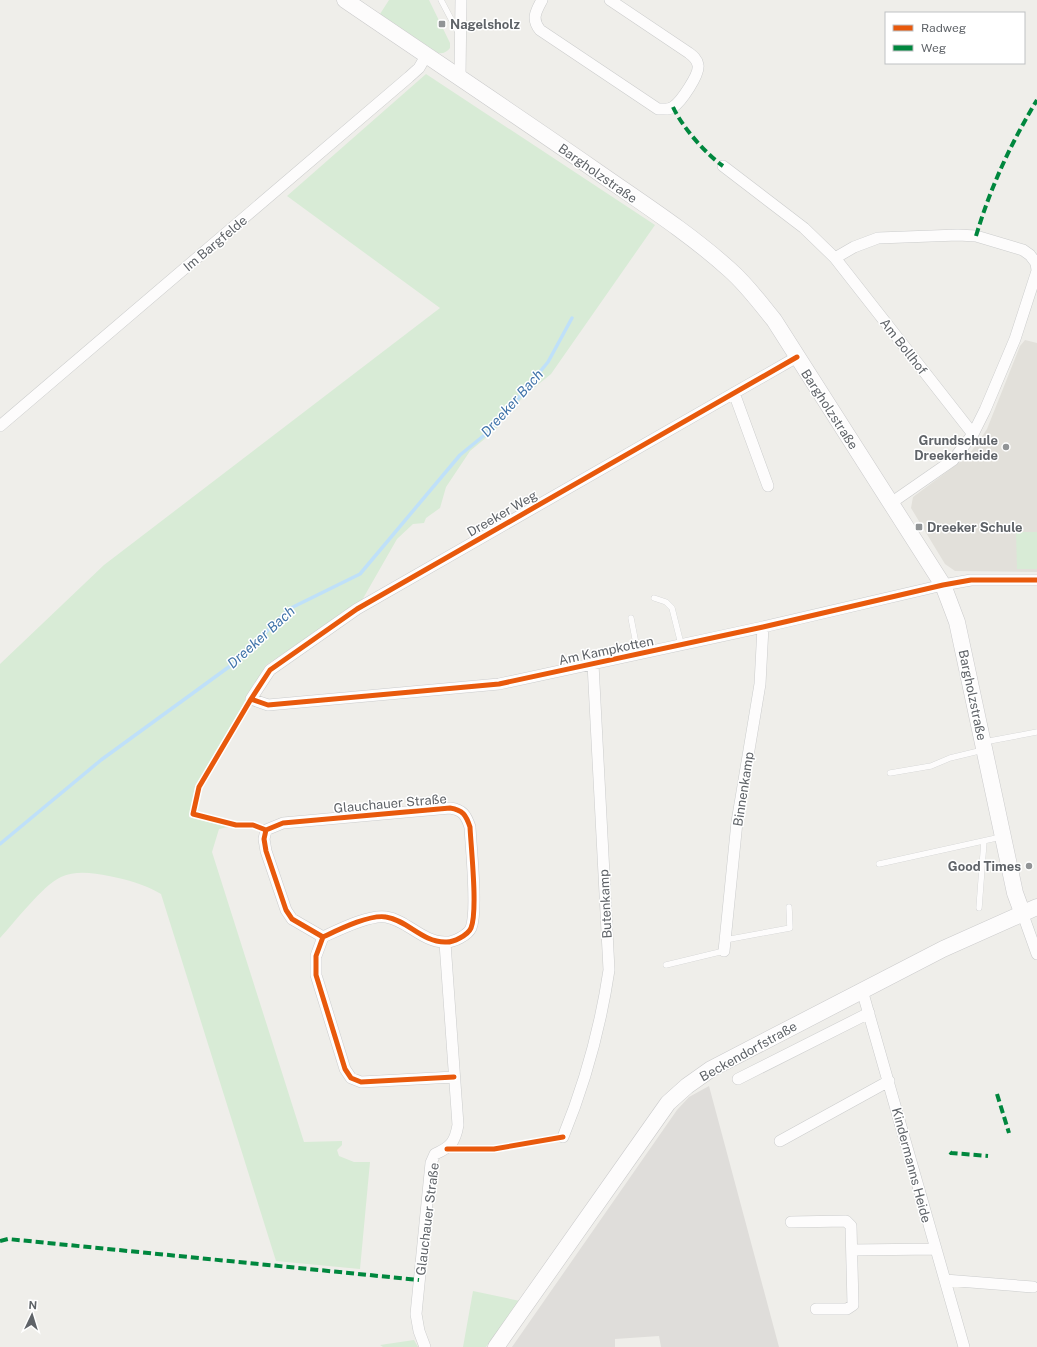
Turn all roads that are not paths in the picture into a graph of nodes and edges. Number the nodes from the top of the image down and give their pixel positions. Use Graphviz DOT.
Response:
graph roads {
  1 [pos="345,0"];
  2 [pos="441,0"];
  3 [pos="461,0"];
  4 [pos="542,0"];
  5 [pos="610,0"];
  6 [pos="460,38"];
  7 [pos="426,56"];
  8 [pos="460,77"];
  9 [pos="723,166"];
  10 [pos="835,258"];
  11 [pos="1037,267"];
  12 [pos="797,357"];
  13 [pos="734,393"];
  14 [pos="0,426"];
  15 [pos="973,434"];
  16 [pos="768,486"];
  17 [pos="891,503"];
  18 [pos="1037,580"];
  19 [pos="943,585"];
  20 [pos="654,598"];
  21 [pos="631,618"];
  22 [pos="763,627"];
  23 [pos="682,644"];
  24 [pos="638,654"];
  25 [pos="593,664"];
  26 [pos="268,705"];
  27 [pos="1037,732"];
  28 [pos="984,746"];
  29 [pos="890,773"];
  30 [pos="1003,836"];
  31 [pos="984,840"];
  32 [pos="878,864"];
  33 [pos="789,907"];
  34 [pos="978,908"];
  35 [pos="1030,909"];
  36 [pos="323,937"];
  37 [pos="445,942"];
  38 [pos="724,946"];
  39 [pos="1037,954"];
  40 [pos="666,965"];
  41 [pos="862,990"];
  42 [pos="869,1013"];
  43 [pos="454,1077"];
  44 [pos="738,1079"];
  45 [pos="889,1081"];
  46 [pos="563,1137"];
  47 [pos="780,1141"];
  48 [pos="791,1222"];
  49 [pos="936,1249"];
  50 [pos="852,1250"];
  51 [pos="945,1280"];
  52 [pos="1033,1287"];
  53 [pos="816,1309"];
  54 [pos="425,1347"];
  55 [pos="496,1347"];
  56 [pos="964,1347"];
  1 -- 7 [label="main road, Bargholzstraße"];
  2 -- 6 [label="lane"];
  3 -- 6 [label="street"];
  4 -- 5 [label="street"];
  6 -- 8 [label="street"];
  7 -- 8 [label="main road, Bargholzstraße"];
  7 -- 14 [label="street, Im Bargfelde"];
  8 -- 12 [label="main road, Bargholzstraße"];
  9 -- 10 [label="street, Am Bollhof"];
  10 -- 11 [label="street"];
  10 -- 15 [label="street, Am Bollhof"];
  11 -- 15 [label="street"];
  12 -- 13 [label="street, Dreeker Weg"];
  12 -- 17 [label="main road, Bargholzstraße"];
  13 -- 16 [label="street"];
  13 -- 26 [label="street, Dreeker Weg"];
  15 -- 17 [label="street"];
  17 -- 19 [label="main road, Bargholzstraße"];
  18 -- 19 [label="street, Am Kampkotten"];
  19 -- 22 [label="street, Am Kampkotten"];
  19 -- 28 [label="main road, Bargholzstraße"];
  20 -- 23 [label="lane"];
  21 -- 24 [label="lane"];
  22 -- 23 [label="street, Am Kampkotten"];
  22 -- 38 [label="street, Binnenkamp"];
  23 -- 24 [label="street, Am Kampkotten"];
  24 -- 25 [label="street, Am Kampkotten"];
  25 -- 26 [label="street, Am Kampkotten"];
  25 -- 46 [label="street, Butenkamp"];
  27 -- 28 [label="lane"];
  28 -- 29 [label="lane"];
  28 -- 30 [label="main road, Bargholzstraße"];
  30 -- 31 [label="lane"];
  30 -- 35 [label="main road, Bargholzstraße"];
  31 -- 32 [label="lane"];
  31 -- 34 [label="lane"];
  33 -- 38 [label="lane"];
  35 -- 39 [label="street"];
  35 -- 41 [label="main road, Beckendorfstraße"];
  36 -- 37 [label="street"];
  36 -- 37 [label="street, Glauchauer Straße"];
  36 -- 43 [label="street"];
  37 -- 43 [label="street, Glauchauer Straße"];
  38 -- 40 [label="lane"];
  41 -- 42 [label="street, Kindermanns Heide"];
  41 -- 55 [label="main road, Beckendorfstraße"];
  42 -- 44 [label="street"];
  42 -- 45 [label="street, Kindermanns Heide"];
  43 -- 54 [label="street, Glauchauer Straße"];
  45 -- 47 [label="street"];
  45 -- 49 [label="street, Kindermanns Heide"];
  48 -- 50 [label="street"];
  49 -- 50 [label="street"];
  49 -- 51 [label="street, Kindermanns Heide"];
  50 -- 53 [label="street"];
  51 -- 52 [label="street"];
  51 -- 56 [label="street, Kindermanns Heide"];
}
